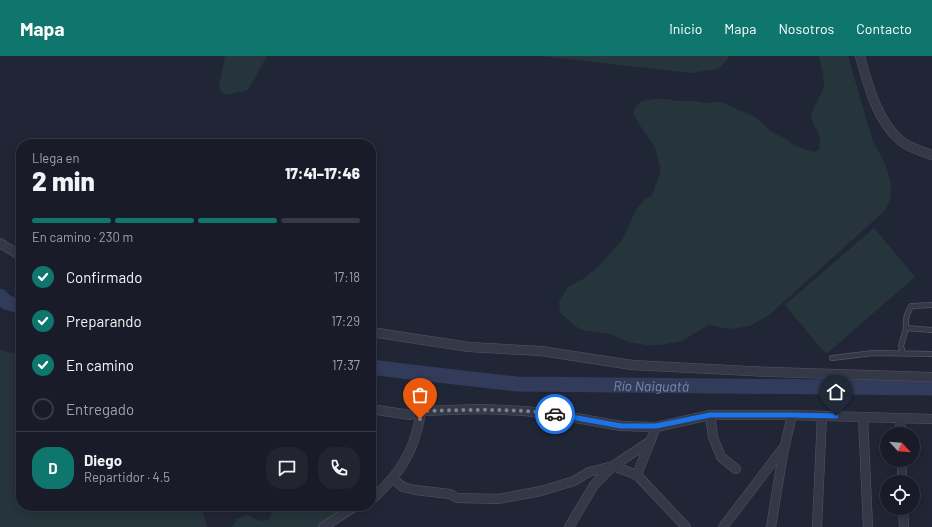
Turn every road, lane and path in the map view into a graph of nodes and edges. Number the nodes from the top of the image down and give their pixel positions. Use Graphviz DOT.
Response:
graph roads {
  1 [pos="860,56"];
  2 [pos="932,154"];
  3 [pos="0,243"];
  4 [pos="16,253"];
  5 [pos="932,305"];
  6 [pos="906,328"];
  7 [pos="932,330"];
  8 [pos="376,333"];
  9 [pos="903,353"];
  10 [pos="932,354"];
  11 [pos="832,358"];
  12 [pos="932,378"];
  13 [pos="376,410"];
  14 [pos="421,411"];
  15 [pos="710,415"];
  16 [pos="792,415"];
  17 [pos="822,416"];
  18 [pos="863,418"];
  19 [pos="900,418"];
  20 [pos="932,419"];
  21 [pos="656,426"];
  22 [pos="901,427"];
  23 [pos="649,442"];
  24 [pos="786,444"];
  25 [pos="613,466"];
  26 [pos="736,469"];
  27 [pos="637,475"];
  28 [pos="393,479"];
  29 [pos="376,496"];
  30 [pos="348,511"];
  31 [pos="903,515"];
  32 [pos="323,527"];
  33 [pos="569,527"];
  34 [pos="686,527"];
  35 [pos="723,527"];
  36 [pos="771,527"];
  37 [pos="817,527"];
  38 [pos="868,527"];
  39 [pos="904,527"];
  1 -- 2 [label="street"];
  3 -- 4 [label="street"];
  5 -- 6 [label="lane"];
  6 -- 7 [label="lane"];
  6 -- 9 [label="lane"];
  8 -- 12 [label="street"];
  9 -- 10 [label="lane"];
  9 -- 11 [label="lane"];
  13 -- 14 [label="street"];
  14 -- 21 [label="street"];
  14 -- 28 [label="street"];
  15 -- 16 [label="street"];
  15 -- 21 [label="street"];
  15 -- 26 [label="street"];
  16 -- 17 [label="street"];
  16 -- 24 [label="street"];
  17 -- 18 [label="street"];
  17 -- 37 [label="street"];
  18 -- 19 [label="street"];
  18 -- 38 [label="street"];
  19 -- 20 [label="street"];
  19 -- 22 [label="street"];
  21 -- 23 [label="street"];
  23 -- 25 [label="street"];
  23 -- 27 [label="street"];
  24 -- 35 [label="street"];
  24 -- 36 [label="street"];
  25 -- 27 [label="street"];
  25 -- 28 [label="street"];
  25 -- 33 [label="street"];
  27 -- 34 [label="street"];
  28 -- 29 [label="street"];
  30 -- 32 [label="street"];
  31 -- 39 [label="street"];
}
